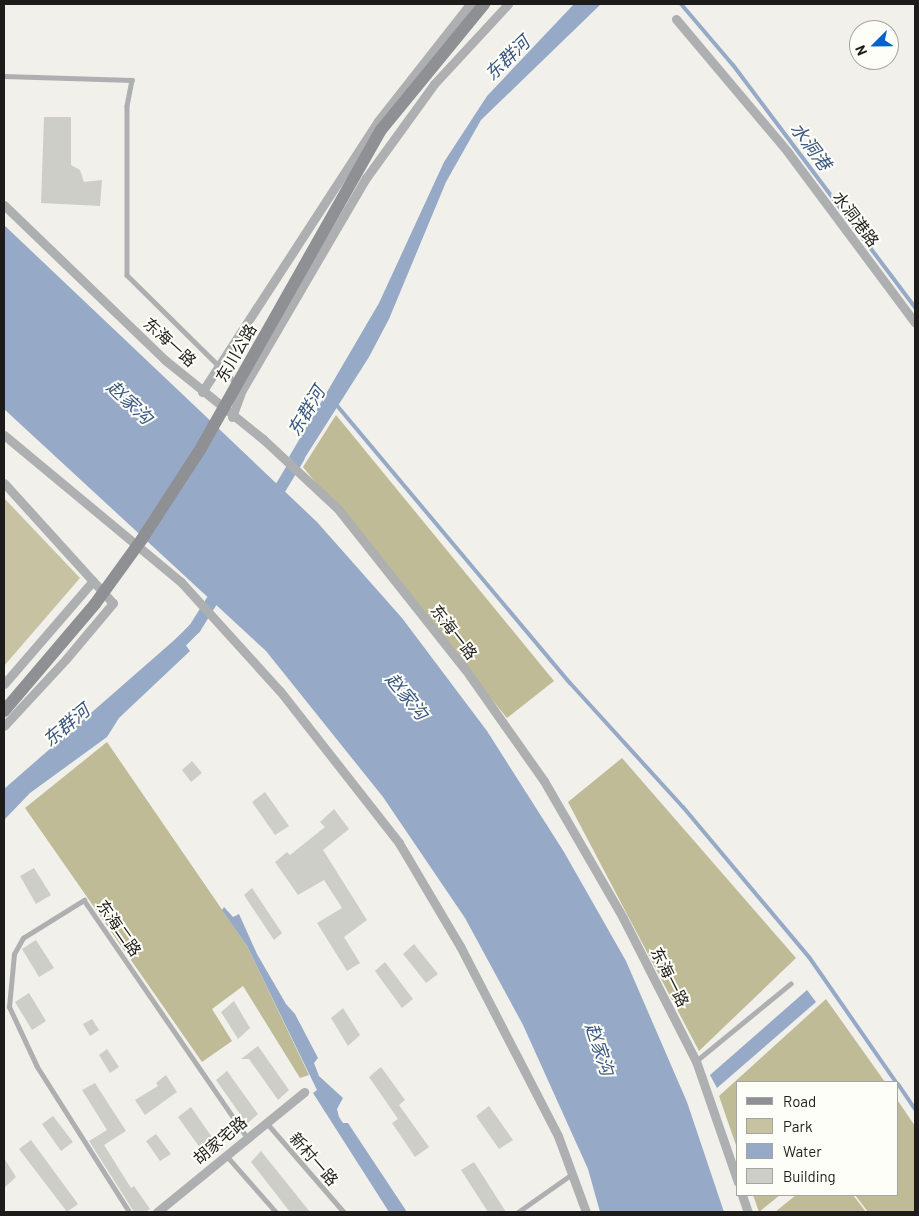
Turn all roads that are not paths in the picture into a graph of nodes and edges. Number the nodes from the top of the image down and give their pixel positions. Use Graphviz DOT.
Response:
graph roads {
  1 [pos="470,4"];
  2 [pos="484,4"];
  3 [pos="508,4"];
  4 [pos="676,19"];
  5 [pos="4,76"];
  6 [pos="4,205"];
  7 [pos="915,323"];
  8 [pos="219,366"];
  9 [pos="242,390"];
  10 [pos="202,392"];
  11 [pos="232,417"];
  12 [pos="4,435"];
  13 [pos="4,483"];
  14 [pos="93,581"];
  15 [pos="4,684"];
  16 [pos="4,711"];
  17 [pos="4,726"];
  18 [pos="790,984"];
  19 [pos="696,1060"];
  20 [pos="304,1092"];
  21 [pos="266,1122"];
  22 [pos="247,1137"];
  23 [pos="226,1154"];
  24 [pos="572,1174"];
  25 [pos="736,1176"];
  26 [pos="742,1196"];
  27 [pos="586,1211"];
  28 [pos="129,1212"];
  29 [pos="158,1212"];
  30 [pos="276,1212"];
  31 [pos="344,1212"];
  32 [pos="518,1212"];
  33 [pos="748,1212"];
  1 -- 8 [label="street"];
  2 -- 16 [label="street, 东川公路, bridge"];
  3 -- 9 [label="street"];
  4 -- 7 [label="street, 水洞港路"];
  5 -- 8 [label="lane"];
  6 -- 10 [label="street, 东海一路"];
  8 -- 9 [label="lane"];
  8 -- 10 [label="street"];
  9 -- 11 [label="street"];
  10 -- 11 [label="street, 东海一路"];
  11 -- 19 [label="street, 东海一路"];
  12 -- 24 [label="street"];
  13 -- 14 [label="street"];
  14 -- 15 [label="street"];
  14 -- 17 [label="street"];
  18 -- 19 [label="lane"];
  19 -- 25 [label="street, 东海一路"];
  20 -- 21 [label="street, 胡家宅路"];
  21 -- 22 [label="street, 胡家宅路"];
  21 -- 31 [label="lane, 新村一路"];
  22 -- 23 [label="street, 胡家宅路"];
  22 -- 28 [label="lane, 东海二路"];
  23 -- 29 [label="street, 胡家宅路"];
  23 -- 30 [label="lane"];
  24 -- 27 [label="street"];
  24 -- 32 [label="lane"];
  26 -- 33 [label="street"];
}
